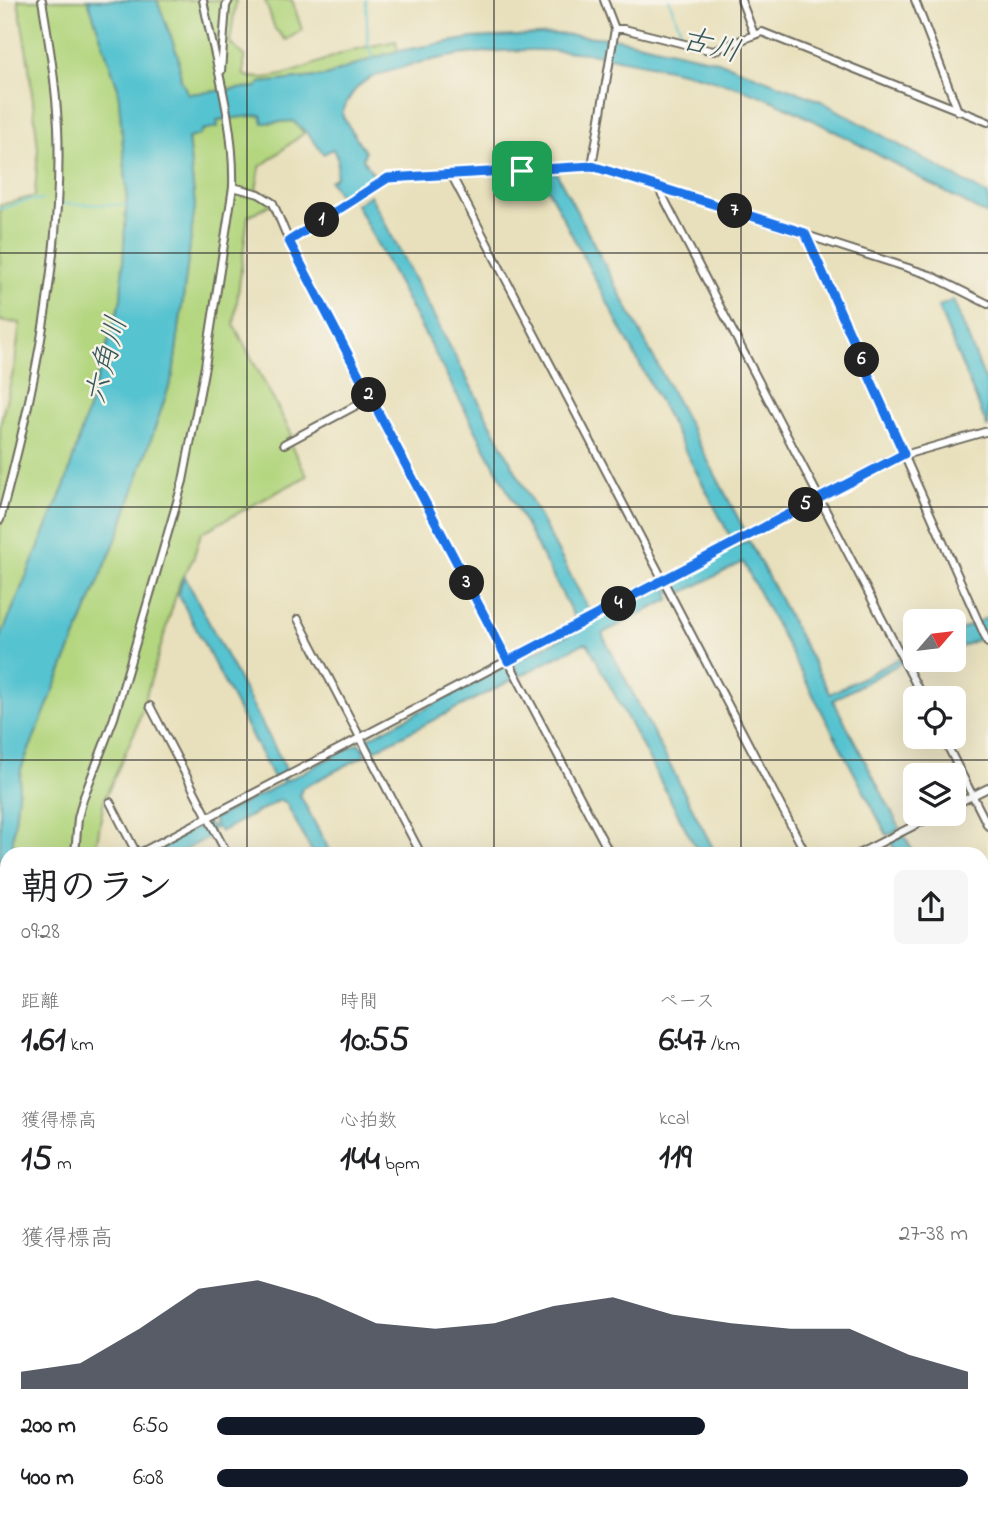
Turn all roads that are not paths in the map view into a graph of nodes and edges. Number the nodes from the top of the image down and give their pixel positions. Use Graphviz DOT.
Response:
graph roads {
  1 [pos="42,0"];
  2 [pos="203,0"];
  3 [pos="229,0"];
  4 [pos="604,0"];
  5 [pos="741,0"];
  6 [pos="915,0"];
  7 [pos="615,29"];
  8 [pos="754,34"];
  9 [pos="221,76"];
  10 [pos="958,111"];
  11 [pos="988,122"];
  12 [pos="592,166"];
  13 [pos="452,176"];
  14 [pos="233,187"];
  15 [pos="658,187"];
  16 [pos="805,233"];
  17 [pos="289,241"];
  18 [pos="988,304"];
  19 [pos="370,398"];
  20 [pos="988,431"];
  21 [pos="284,444"];
  22 [pos="904,454"];
  23 [pos="819,498"];
  24 [pos="0,520"];
  25 [pos="664,580"];
  26 [pos="298,619"];
  27 [pos="988,643"];
  28 [pos="508,661"];
  29 [pos="917,686"];
  30 [pos="150,706"];
  31 [pos="360,738"];
  32 [pos="949,749"];
  33 [pos="988,788"];
  34 [pos="974,795"];
  35 [pos="966,799"];
  36 [pos="110,802"];
  37 [pos="208,817"];
  38 [pos="914,826"];
  39 [pos="988,826"];
  40 [pos="76,847"];
  41 [pos="133,847"];
  42 [pos="150,847"];
  43 [pos="223,847"];
  44 [pos="417,847"];
  45 [pos="606,847"];
  46 [pos="802,847"];
  47 [pos="872,847"];
  1 -- 24 [label="street"];
  2 -- 9 [label="street"];
  3 -- 9 [label="street"];
  4 -- 7 [label="street"];
  5 -- 8 [label="street"];
  6 -- 10 [label="street"];
  7 -- 8 [label="street"];
  7 -- 12 [label="street"];
  8 -- 10 [label="street"];
  9 -- 14 [label="street"];
  10 -- 11 [label="street"];
  12 -- 13 [label="street"];
  12 -- 15 [label="street"];
  13 -- 17 [label="street"];
  13 -- 25 [label="street"];
  14 -- 17 [label="street"];
  14 -- 40 [label="street"];
  15 -- 16 [label="street"];
  15 -- 23 [label="street"];
  16 -- 18 [label="street"];
  16 -- 22 [label="street"];
  17 -- 19 [label="street"];
  19 -- 21 [label="street"];
  19 -- 28 [label="street"];
  20 -- 22 [label="street"];
  22 -- 23 [label="street"];
  22 -- 27 [label="street"];
  23 -- 25 [label="street"];
  23 -- 29 [label="street"];
  25 -- 28 [label="street"];
  25 -- 46 [label="street"];
  26 -- 31 [label="street"];
  28 -- 31 [label="street"];
  28 -- 45 [label="street"];
  30 -- 37 [label="street"];
  31 -- 37 [label="street"];
  31 -- 44 [label="street"];
  32 -- 34 [label="street"];
  33 -- 34 [label="street"];
  34 -- 35 [label="street"];
  34 -- 39 [label="street"];
  36 -- 41 [label="street"];
  37 -- 42 [label="street"];
  37 -- 43 [label="street"];
  38 -- 47 [label="street"];
}
